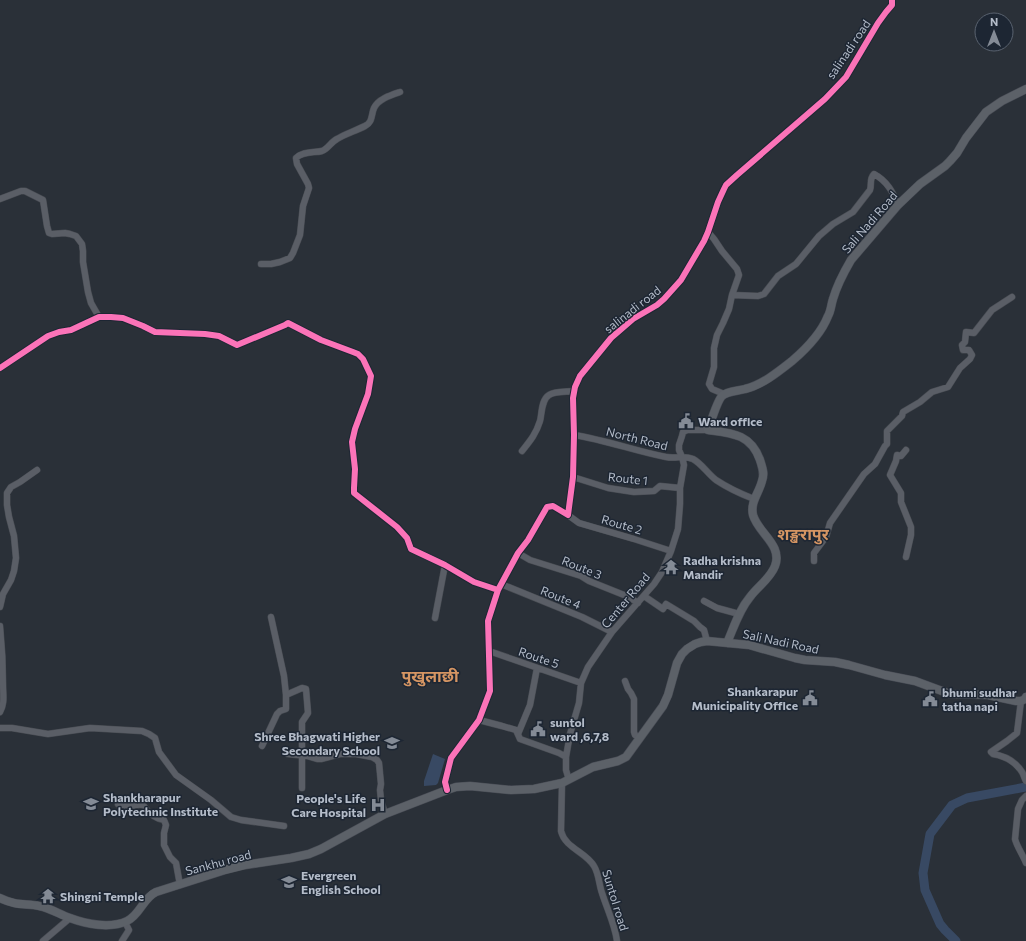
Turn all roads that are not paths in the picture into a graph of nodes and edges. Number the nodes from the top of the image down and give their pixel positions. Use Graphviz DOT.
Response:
graph roads {
  1 [pos="892,0"];
  2 [pos="1026,89"];
  3 [pos="400,92"];
  4 [pos="0,199"];
  5 [pos="898,205"];
  6 [pos="708,232"];
  7 [pos="261,264"];
  8 [pos="732,295"];
  9 [pos="1012,297"];
  10 [pos="99,317"];
  11 [pos="0,368"];
  12 [pos="574,391"];
  13 [pos="724,394"];
  14 [pos="708,430"];
  15 [pos="574,435"];
  16 [pos="906,450"];
  17 [pos="522,451"];
  18 [pos="682,457"];
  19 [pos="37,470"];
  20 [pos="573,477"];
  21 [pos="680,488"];
  22 [pos="754,499"];
  23 [pos="568,514"];
  24 [pos="671,551"];
  25 [pos="518,554"];
  26 [pos="906,557"];
  27 [pos="814,562"];
  28 [pos="446,565"];
  29 [pos="500,587"];
  30 [pos="644,596"];
  31 [pos="704,601"];
  32 [pos="638,603"];
  33 [pos="0,607"];
  34 [pos="739,614"];
  35 [pos="271,617"];
  36 [pos="435,618"];
  37 [pos="0,626"];
  38 [pos="612,632"];
  39 [pos="707,641"];
  40 [pos="727,643"];
  41 [pos="489,651"];
  42 [pos="537,668"];
  43 [pos="625,681"];
  44 [pos="581,683"];
  45 [pos="286,695"];
  46 [pos="1023,699"];
  47 [pos="0,712"];
  48 [pos="479,720"];
  49 [pos="0,728"];
  50 [pos="518,734"];
  51 [pos="640,738"];
  52 [pos="262,746"];
  53 [pos="288,754"];
  54 [pos="302,755"];
  55 [pos="566,757"];
  56 [pos="1026,781"];
  57 [pos="565,782"];
  58 [pos="302,788"];
  59 [pos="447,790"];
  60 [pos="1026,796"];
  61 [pos="118,804"];
  62 [pos="385,814"];
  63 [pos="284,826"];
  64 [pos="1026,863"];
  65 [pos="180,885"];
  66 [pos="0,898"];
  67 [pos="70,918"];
  68 [pos="125,922"];
  69 [pos="43,941"];
  70 [pos="122,941"];
  71 [pos="617,941"];
  1 -- 6 [label="street, salinadi road"];
  2 -- 5 [label="main road, Sali Nadi Road"];
  3 -- 7 [label="street"];
  4 -- 10 [label="street"];
  5 -- 8 [label="street"];
  5 -- 13 [label="main road, Sali Nadi Road"];
  6 -- 8 [label="street"];
  6 -- 12 [label="street, salinadi road"];
  8 -- 13 [label="street"];
  9 -- 27 [label="street"];
  10 -- 11 [label="street"];
  10 -- 28 [label="street, Route 4"];
  12 -- 15 [label="street, salinadi road"];
  12 -- 17 [label="street"];
  13 -- 14 [label="main road"];
  14 -- 18 [label="street, Center Road"];
  14 -- 22 [label="main road, Sali Nadi Road"];
  15 -- 18 [label="street, North Road"];
  15 -- 20 [label="street, salinadi road"];
  16 -- 26 [label="street"];
  18 -- 21 [label="street, Center Road"];
  18 -- 22 [label="street, North Road"];
  19 -- 33 [label="street"];
  20 -- 21 [label="street, Route 1"];
  20 -- 23 [label="street, salinadi road"];
  21 -- 24 [label="street, Center Road"];
  22 -- 34 [label="main road, Sali Nadi Road"];
  23 -- 24 [label="street, Route 2"];
  23 -- 25 [label="street"];
  24 -- 30 [label="street, Center Road"];
  25 -- 29 [label="street"];
  25 -- 32 [label="street, Route 3"];
  28 -- 29 [label="street, Route 4"];
  28 -- 36 [label="street"];
  29 -- 38 [label="street, Route 4"];
  29 -- 41 [label="street"];
  30 -- 32 [label="street, Center Road"];
  30 -- 39 [label="street"];
  31 -- 34 [label="street"];
  32 -- 38 [label="street, Center Road"];
  34 -- 40 [label="main road, Sali Nadi Road"];
  35 -- 45 [label="street"];
  37 -- 47 [label="street"];
  38 -- 44 [label="street, Center Road"];
  39 -- 40 [label="main road"];
  39 -- 51 [label="main road"];
  40 -- 46 [label="main road, Sali Nadi Road"];
  41 -- 42 [label="street, Route 5"];
  41 -- 48 [label="street"];
  42 -- 44 [label="street, Route 5"];
  42 -- 50 [label="street"];
  43 -- 51 [label="street"];
  44 -- 55 [label="street, Center Road"];
  45 -- 52 [label="street"];
  45 -- 54 [label="street"];
  46 -- 56 [label="street"];
  48 -- 50 [label="street"];
  48 -- 59 [label="street"];
  49 -- 63 [label="street"];
  50 -- 55 [label="street"];
  51 -- 57 [label="main road"];
  53 -- 54 [label="street"];
  54 -- 58 [label="street"];
  54 -- 62 [label="street"];
  55 -- 57 [label="street, Center Road"];
  57 -- 59 [label="main road, Sankhu road"];
  57 -- 71 [label="street, Suntol road"];
  59 -- 62 [label="main road, Sankhu road"];
  60 -- 64 [label="street"];
  61 -- 65 [label="street"];
  62 -- 65 [label="main road, Sankhu road"];
  65 -- 68 [label="main road, Sankhu road"];
  66 -- 67 [label="main road"];
  67 -- 68 [label="main road"];
  67 -- 69 [label="street"];
  68 -- 70 [label="street"];
}
